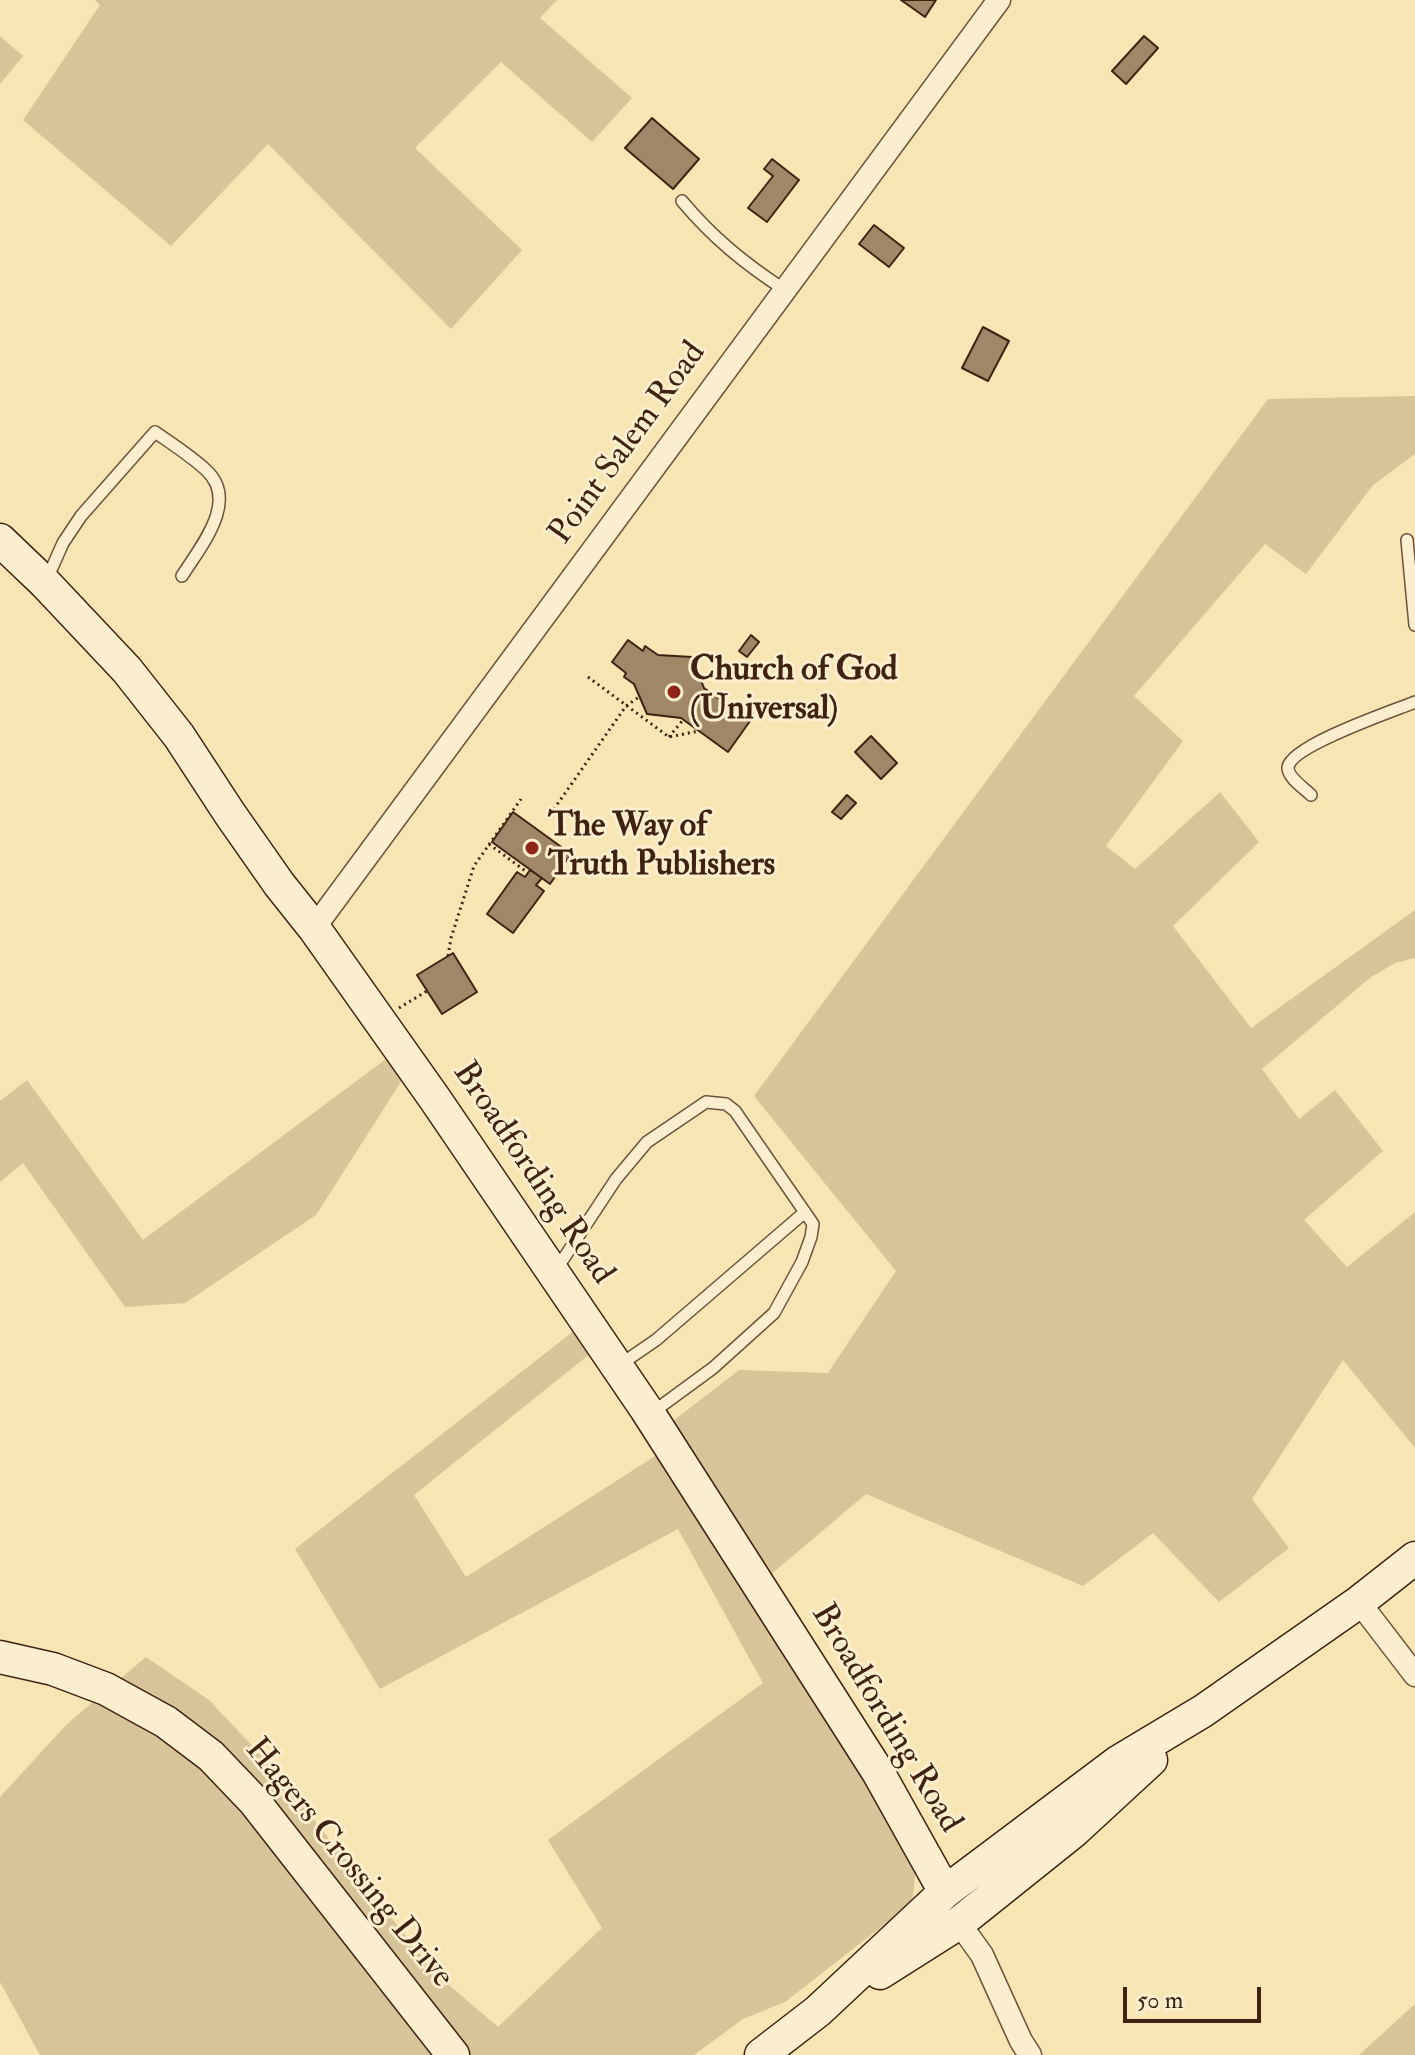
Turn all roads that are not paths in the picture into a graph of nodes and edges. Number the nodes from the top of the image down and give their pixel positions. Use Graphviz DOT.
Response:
graph roads {
  1 [pos="999,0"];
  2 [pos="682,201"];
  3 [pos="785,290"];
  4 [pos="0,540"];
  5 [pos="1407,540"];
  6 [pos="182,576"];
  7 [pos="45,583"];
  8 [pos="1415,625"];
  9 [pos="1415,702"];
  10 [pos="1311,795"];
  11 [pos="314,928"];
  12 [pos="805,1212"];
  13 [pos="554,1274"];
  14 [pos="617,1367"];
  15 [pos="649,1415"];
  16 [pos="1415,1558"];
  17 [pos="1359,1602"];
  18 [pos="0,1657"];
  19 [pos="1415,1675"];
  20 [pos="1203,1711"];
  21 [pos="1074,1831"];
  22 [pos="945,1892"];
  23 [pos="959,1923"];
  24 [pos="879,1973"];
  25 [pos="818,2011"];
  26 [pos="453,2055"];
  27 [pos="761,2055"];
  28 [pos="1030,2055"];
  1 -- 3 [label="street, Point Salem Road"];
  2 -- 3 [label="lane"];
  3 -- 11 [label="street, Point Salem Road"];
  4 -- 7 [label="street, Broadfording Road"];
  5 -- 8 [label="lane"];
  6 -- 7 [label="lane"];
  7 -- 11 [label="street, Broadfording Road"];
  9 -- 10 [label="lane"];
  11 -- 13 [label="street, Broadfording Road"];
  12 -- 13 [label="lane"];
  12 -- 14 [label="lane"];
  12 -- 15 [label="lane"];
  13 -- 14 [label="street, Broadfording Road"];
  14 -- 15 [label="street, Broadfording Road"];
  15 -- 22 [label="street, Broadfording Road"];
  16 -- 17 [label="street"];
  17 -- 19 [label="street"];
  17 -- 20 [label="street"];
  18 -- 26 [label="street, Hagers Crossing Drive"];
  20 -- 21 [label="street"];
  20 -- 22 [label="street"];
  21 -- 22 [label="street"];
  21 -- 23 [label="street"];
  22 -- 24 [label="street"];
  22 -- 25 [label="street"];
  23 -- 24 [label="street"];
  23 -- 28 [label="street"];
  24 -- 25 [label="street"];
  25 -- 27 [label="street"];
}
